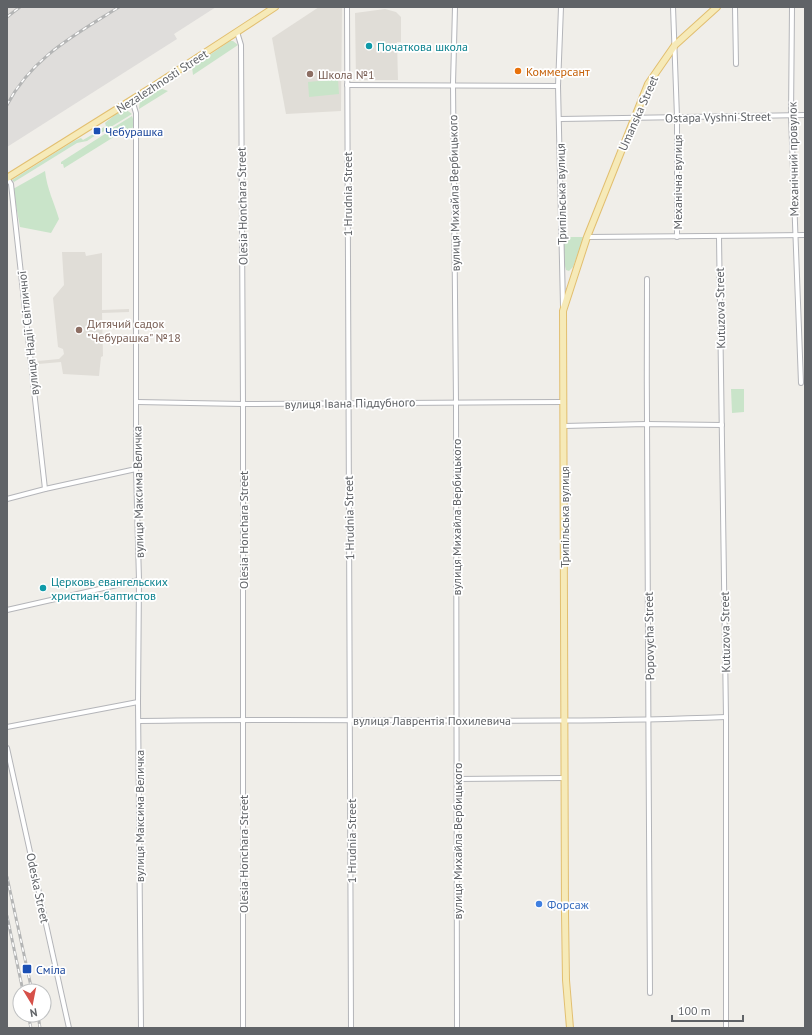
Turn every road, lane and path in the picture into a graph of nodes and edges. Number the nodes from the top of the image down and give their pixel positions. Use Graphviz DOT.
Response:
graph roads {
  1 [pos="275,7"];
  2 [pos="347,7"];
  3 [pos="455,7"];
  4 [pos="561,7"];
  5 [pos="673,7"];
  6 [pos="717,7"];
  7 [pos="735,7"];
  8 [pos="792,7"];
  9 [pos="237,32"];
  10 [pos="675,45"];
  11 [pos="736,64"];
  12 [pos="347,84"];
  13 [pos="453,84"];
  14 [pos="558,86"];
  15 [pos="132,100"];
  16 [pos="791,116"];
  17 [pos="805,116"];
  18 [pos="677,117"];
  19 [pos="560,118"];
  20 [pos="634,118"];
  21 [pos="7,178"];
  22 [pos="719,236"];
  23 [pos="795,236"];
  24 [pos="805,236"];
  25 [pos="587,237"];
  26 [pos="677,237"];
  27 [pos="647,279"];
  28 [pos="563,311"];
  29 [pos="801,383"];
  30 [pos="137,402"];
  31 [pos="456,402"];
  32 [pos="564,402"];
  33 [pos="348,403"];
  34 [pos="243,404"];
  35 [pos="646,424"];
  36 [pos="722,425"];
  37 [pos="564,426"];
  38 [pos="136,469"];
  39 [pos="45,489"];
  40 [pos="7,500"];
  41 [pos="139,580"];
  42 [pos="7,610"];
  43 [pos="138,702"];
  44 [pos="726,717"];
  45 [pos="243,719"];
  46 [pos="351,719"];
  47 [pos="456,720"];
  48 [pos="649,720"];
  49 [pos="139,721"];
  50 [pos="566,721"];
  51 [pos="7,727"];
  52 [pos="7,748"];
  53 [pos="565,778"];
  54 [pos="456,779"];
  55 [pos="650,993"];
  56 [pos="69,1028"];
  57 [pos="141,1028"];
  58 [pos="242,1028"];
  59 [pos="351,1028"];
  60 [pos="457,1028"];
  61 [pos="570,1028"];
  62 [pos="726,1028"];
  1 -- 9 [label="main road, Nezalezhnosti Street"];
  2 -- 12 [label="street, 1 Hrudnia Street"];
  3 -- 13 [label="street, вулиця Михайла Вербицького"];
  4 -- 14 [label="street, Трипільська вулиця"];
  5 -- 10 [label="street, Механічна вулиця"];
  6 -- 10 [label="main road, Umanska Street"];
  7 -- 11 [label="street"];
  8 -- 16 [label="street, Механічний провулок"];
  9 -- 15 [label="main road, Nezalezhnosti Street"];
  9 -- 34 [label="street, Olesia Honchara Street"];
  10 -- 18 [label="street, Механічна вулиця"];
  10 -- 20 [label="main road, Umanska Street"];
  12 -- 13 [label="street"];
  12 -- 33 [label="street, 1 Hrudnia Street"];
  13 -- 14 [label="street"];
  13 -- 31 [label="street, вулиця Михайла Вербицького"];
  14 -- 19 [label="street, Трипільська вулиця"];
  15 -- 21 [label="main road, Nezalezhnosti Street"];
  15 -- 30 [label="street, вулиця Максима Величка"];
  16 -- 17 [label="street, Ostapa Vyshni Street"];
  16 -- 18 [label="street, Ostapa Vyshni Street"];
  16 -- 23 [label="street, Механічний провулок"];
  18 -- 20 [label="street, Ostapa Vyshni Street"];
  18 -- 26 [label="street, Механічна вулиця"];
  19 -- 20 [label="street, Ostapa Vyshni Street"];
  19 -- 28 [label="street, Трипільська вулиця"];
  20 -- 25 [label="main road, Umanska Street"];
  21 -- 39 [label="street, вулиця Надії Світличної"];
  22 -- 23 [label="street"];
  22 -- 26 [label="street"];
  22 -- 36 [label="street, Kutuzova Street"];
  23 -- 24 [label="street"];
  23 -- 29 [label="street, Механічний провулок"];
  25 -- 26 [label="street"];
  25 -- 28 [label="main road, Umanska Street"];
  27 -- 35 [label="street, Popovycha Street"];
  28 -- 32 [label="main road, Трипільська вулиця"];
  30 -- 34 [label="street, вулиця Івана Піддубного"];
  30 -- 38 [label="street, вулиця Максима Величка"];
  31 -- 32 [label="street, вулиця Івана Піддубного"];
  31 -- 33 [label="street, вулиця Івана Піддубного"];
  31 -- 47 [label="street, вулиця Михайла Вербицького"];
  32 -- 37 [label="main road, Трипільська вулиця"];
  33 -- 34 [label="street, вулиця Івана Піддубного"];
  33 -- 46 [label="street, 1 Hrudnia Street"];
  34 -- 45 [label="street, Olesia Honchara Street"];
  35 -- 36 [label="street"];
  35 -- 37 [label="street"];
  35 -- 48 [label="street, Popovycha Street"];
  36 -- 44 [label="street, Kutuzova Street"];
  37 -- 50 [label="main road, Трипільська вулиця"];
  38 -- 39 [label="street"];
  38 -- 41 [label="street, вулиця Максима Величка"];
  39 -- 40 [label="street"];
  41 -- 42 [label="street"];
  41 -- 43 [label="street, вулиця Максима Величка"];
  43 -- 49 [label="street, вулиця Максима Величка"];
  43 -- 51 [label="street"];
  44 -- 48 [label="street, вулиця Лаврентія Похилевича"];
  44 -- 62 [label="street, Kutuzova Street"];
  45 -- 46 [label="street, вулиця Лаврентія Похилевича"];
  45 -- 49 [label="street, вулиця Лаврентія Похилевича"];
  45 -- 58 [label="street, Olesia Honchara Street"];
  46 -- 47 [label="street, вулиця Лаврентія Похилевича"];
  46 -- 59 [label="street, 1 Hrudnia Street"];
  47 -- 50 [label="street, вулиця Лаврентія Похилевича"];
  47 -- 54 [label="street, вулиця Михайла Вербицького"];
  48 -- 50 [label="street, вулиця Лаврентія Похилевича"];
  48 -- 55 [label="street, Popovycha Street"];
  49 -- 57 [label="street, вулиця Максима Величка"];
  50 -- 53 [label="main road, Трипільська вулиця"];
  52 -- 56 [label="street, Odeska Street"];
  53 -- 54 [label="street"];
  53 -- 61 [label="main road, Трипільська вулиця"];
  54 -- 60 [label="street, вулиця Михайла Вербицького"];
}
